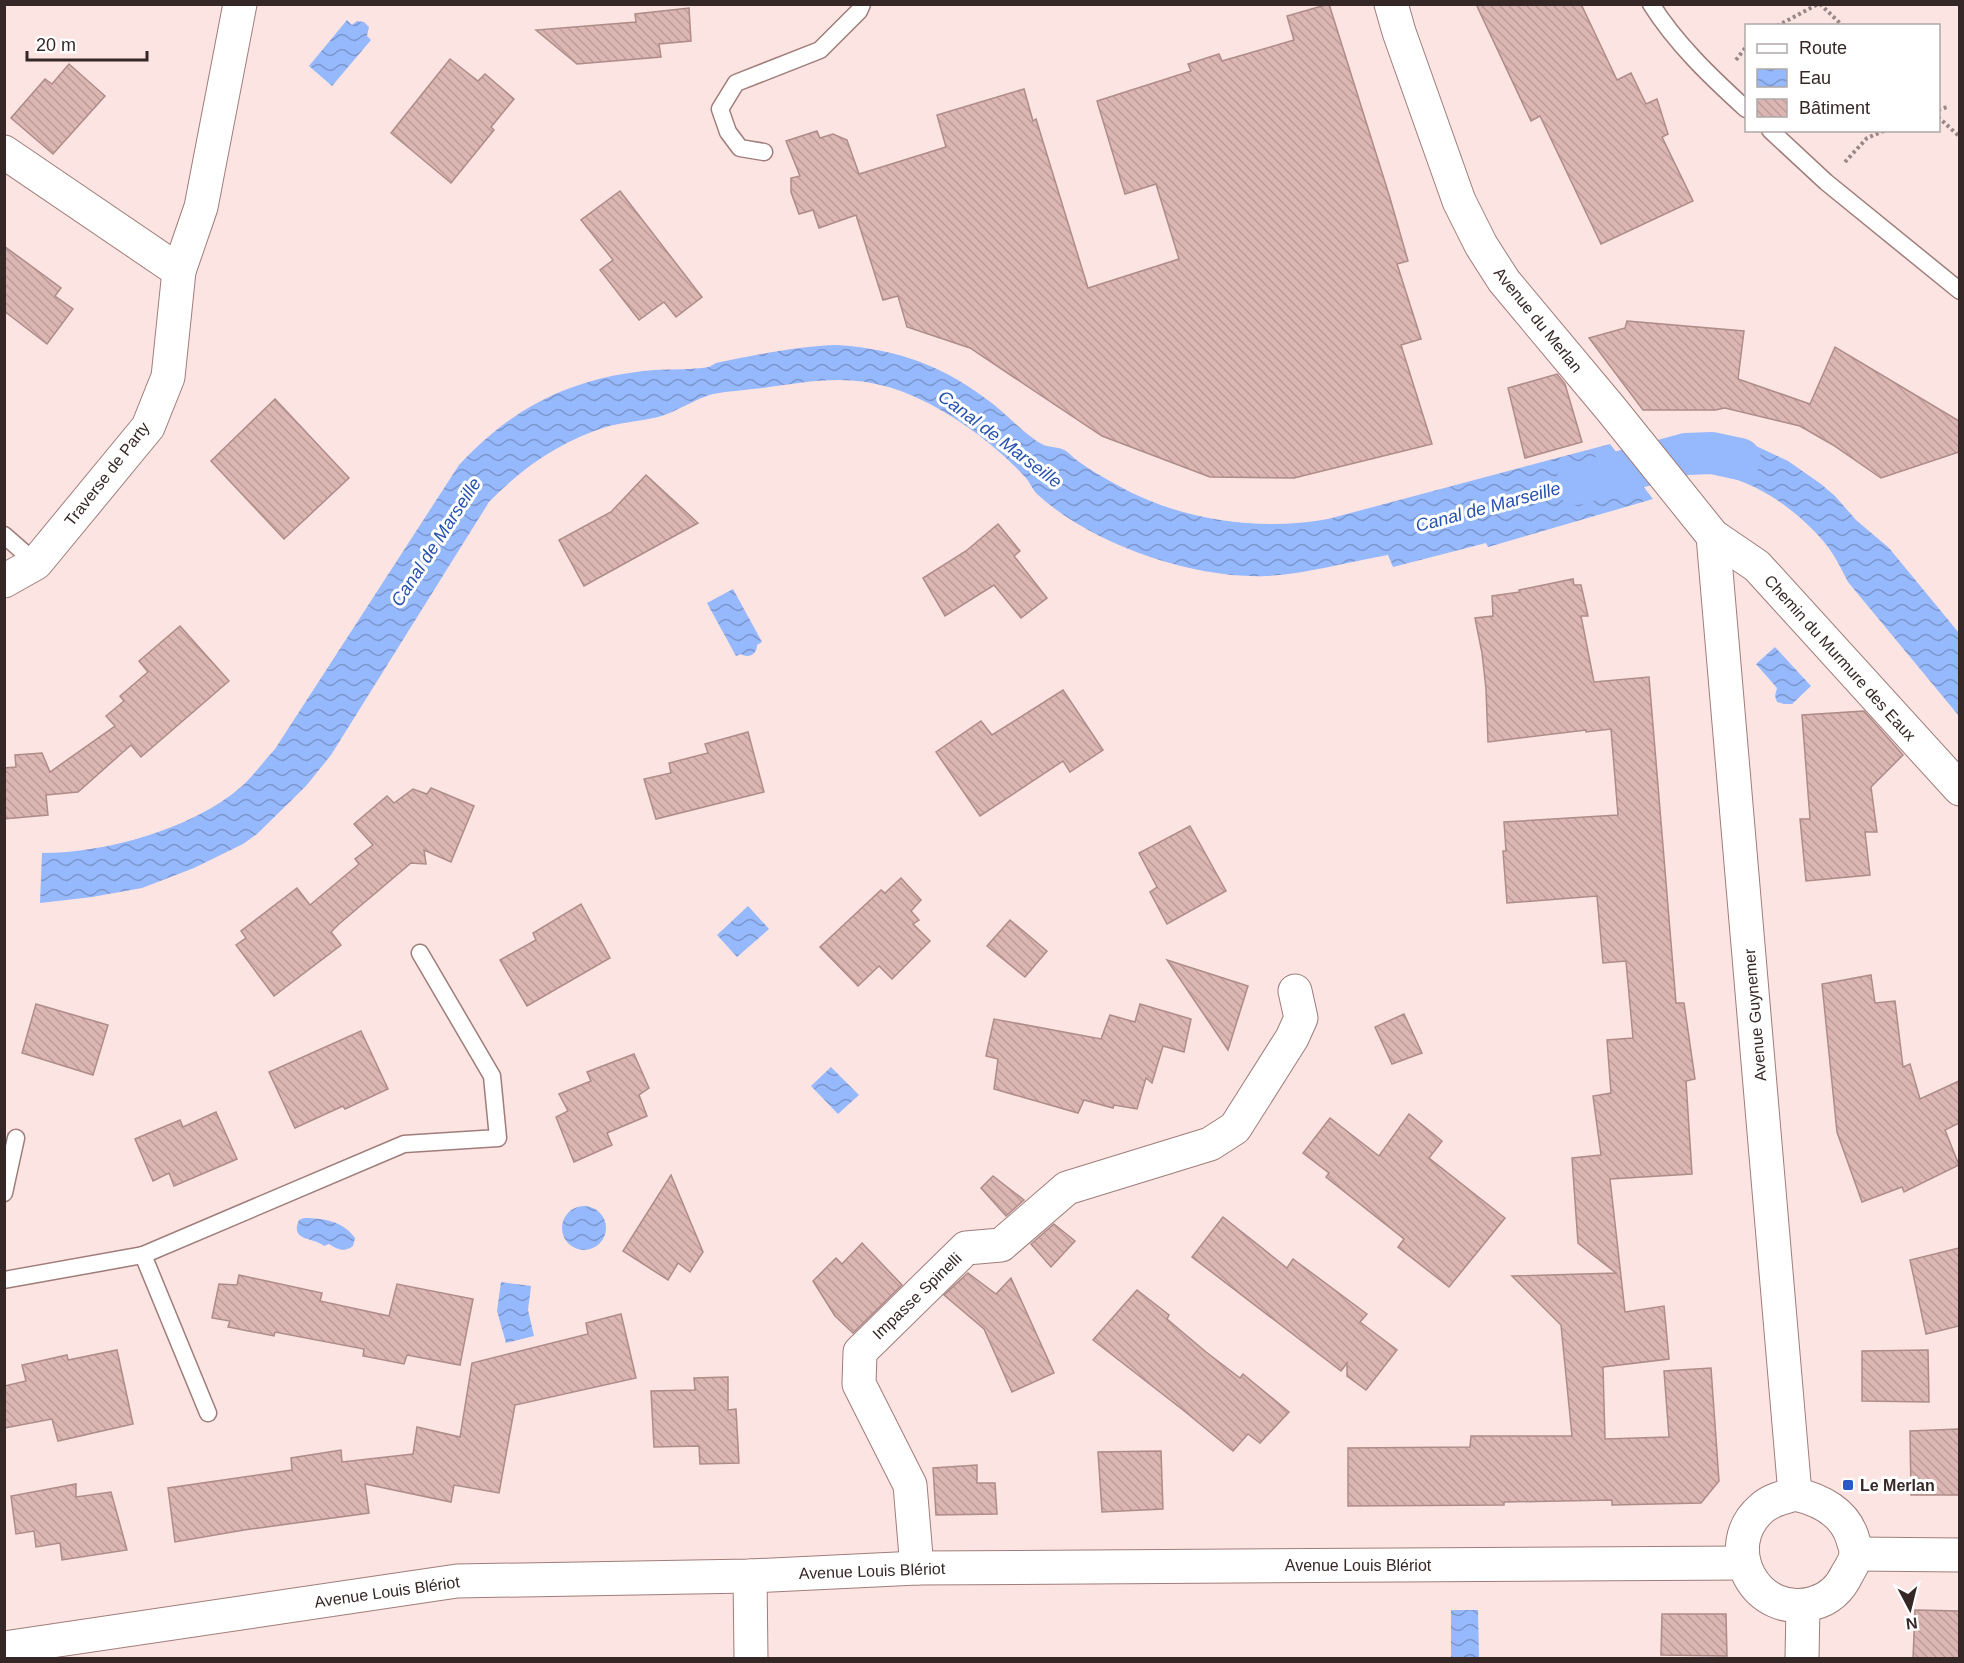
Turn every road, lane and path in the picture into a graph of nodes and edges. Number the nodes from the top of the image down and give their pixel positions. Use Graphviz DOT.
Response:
graph roads {
  1 [pos="240,4"];
  2 [pos="862,4"];
  3 [pos="1391,4"];
  4 [pos="1650,4"];
  5 [pos="1819,4"];
  6 [pos="1781,24"];
  7 [pos="1841,24"];
  8 [pos="1947,107"];
  9 [pos="1745,108"];
  10 [pos="1940,109"];
  11 [pos="1940,119"];
  12 [pos="1772,132"];
  13 [pos="1881,132"];
  14 [pos="1959,137"];
  15 [pos="764,152"];
  16 [pos="4,153"];
  17 [pos="1826,182"];
  18 [pos="179,271"];
  19 [pos="1959,291"];
  20 [pos="4,535"];
  21 [pos="1713,536"];
  22 [pos="36,563"];
  23 [pos="4,580"];
  24 [pos="1959,789"];
  25 [pos="420,953"];
  26 [pos="1295,991"];
  27 [pos="16,1138"];
  28 [pos="4,1193"];
  29 [pos="143,1255"];
  30 [pos="4,1280"];
  31 [pos="208,1413"];
  32 [pos="1795,1494"];
  33 [pos="1870,1554"];
  34 [pos="1959,1555"];
  35 [pos="1744,1563"];
  36 [pos="917,1568"];
  37 [pos="750,1576"];
  38 [pos="1803,1606"];
  39 [pos="4,1647"];
  40 [pos="751,1659"];
  41 [pos="1802,1659"];
  1 -- 18 [label="street, Traverse de Party"];
  2 -- 15 [label="lane"];
  3 -- 21 [label="street, Avenue du Merlan"];
  4 -- 9 [label="lane"];
  5 -- 6 [label="path"];
  5 -- 7 [label="path"];
  8 -- 10 [label="path"];
  11 -- 14 [label="path"];
  12 -- 17 [label="lane"];
  13 -- 17 [label="path"];
  16 -- 18 [label="street"];
  17 -- 19 [label="lane"];
  18 -- 22 [label="street, Traverse de Party"];
  20 -- 22 [label="lane"];
  21 -- 24 [label="street, Chemin du Murmure des Eaux"];
  21 -- 32 [label="street, Avenue Guynemer"];
  22 -- 23 [label="street, Traverse de Party"];
  25 -- 29 [label="lane"];
  26 -- 36 [label="street, Impasse Spinelli"];
  27 -- 28 [label="lane"];
  29 -- 30 [label="lane"];
  29 -- 31 [label="lane"];
  32 -- 33 [label="street"];
  32 -- 35 [label="street"];
  33 -- 34 [label="street"];
  33 -- 38 [label="street"];
  35 -- 36 [label="street, Avenue Louis Blériot"];
  35 -- 38 [label="street"];
  36 -- 37 [label="street, Avenue Louis Blériot"];
  37 -- 39 [label="street, Avenue Louis Blériot"];
  37 -- 40 [label="street"];
  38 -- 41 [label="street"];
}
